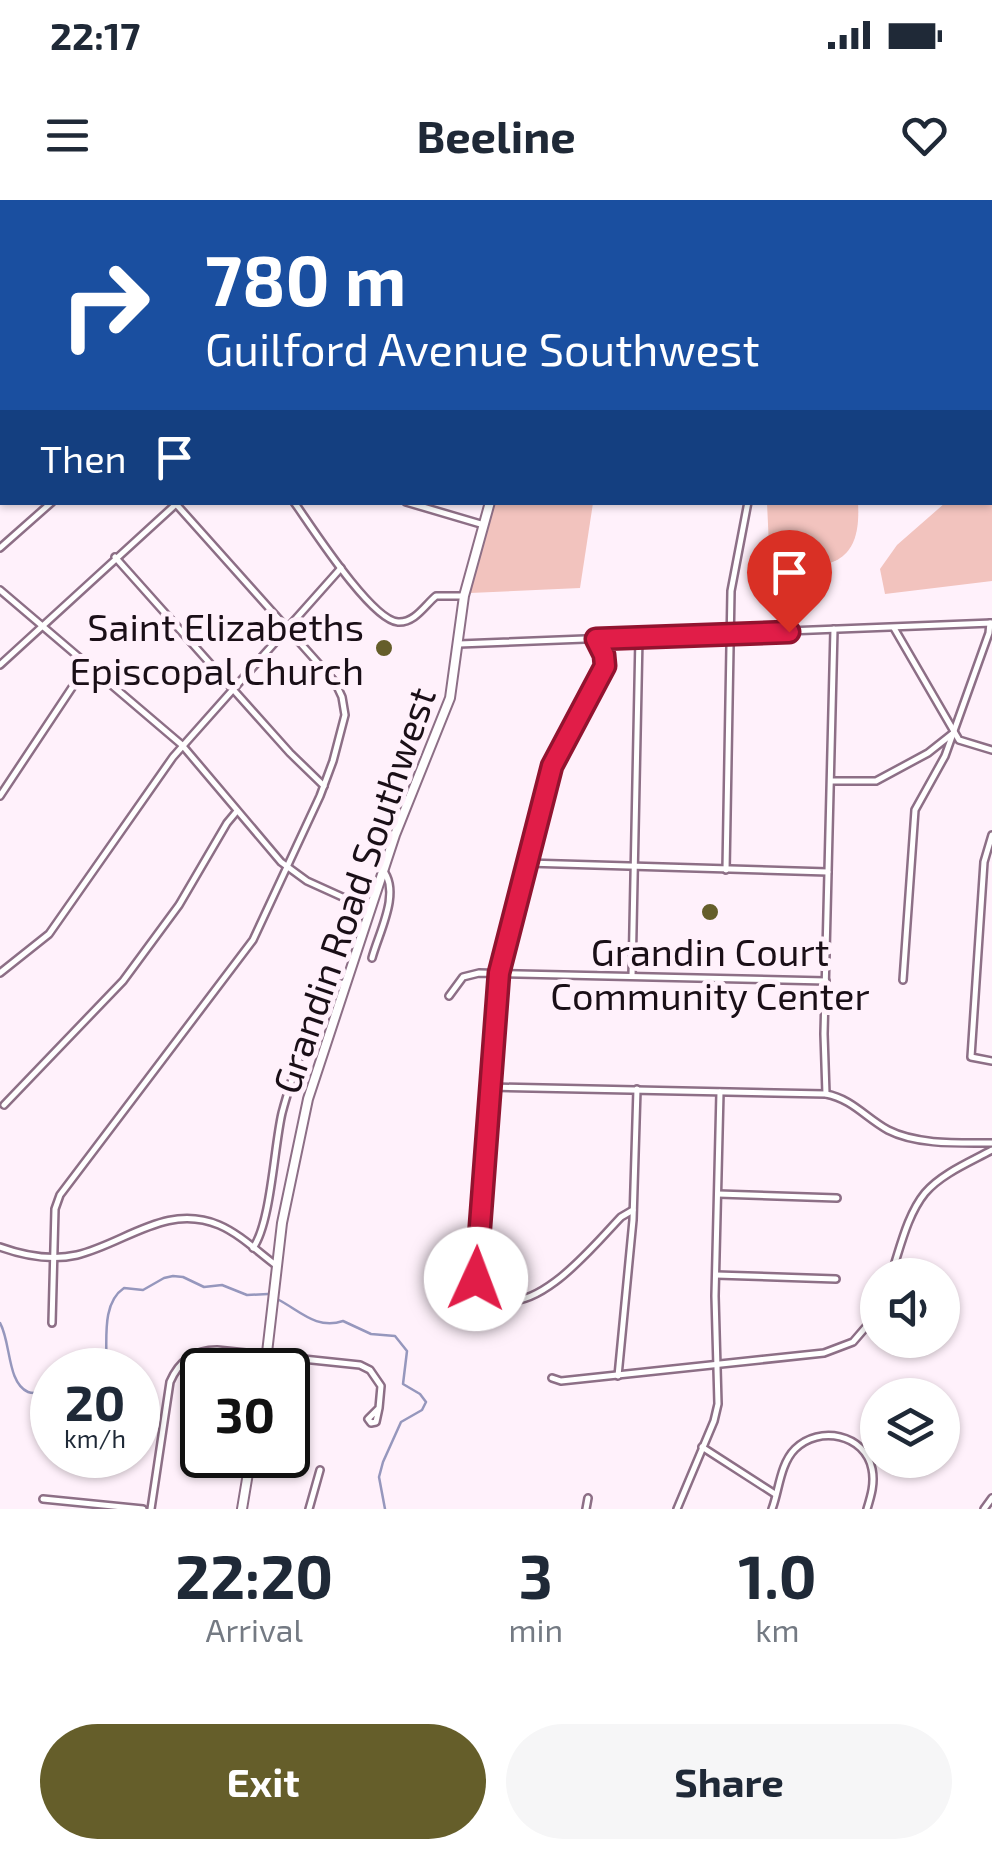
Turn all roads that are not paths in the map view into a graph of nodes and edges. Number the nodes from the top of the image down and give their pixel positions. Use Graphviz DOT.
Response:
graph roads {
  1 [pos="49,505"];
  2 [pos="174,505"];
  3 [pos="178,505"];
  4 [pos="296,505"];
  5 [pos="416,505"];
  6 [pos="489,505"];
  7 [pos="747,505"];
  8 [pos="484,525"];
  9 [pos="0,548"];
  10 [pos="115,558"];
  11 [pos="341,568"];
  12 [pos="0,590"];
  13 [pos="464,596"];
  14 [pos="991,623"];
  15 [pos="40,626"];
  16 [pos="894,628"];
  17 [pos="287,629"];
  18 [pos="834,630"];
  19 [pos="732,634"];
  20 [pos="639,637"];
  21 [pos="596,639"];
  22 [pos="459,644"];
  23 [pos="0,664"];
  24 [pos="87,665"];
  25 [pos="232,689"];
  26 [pos="954,732"];
  27 [pos="182,746"];
  28 [pos="992,750"];
  29 [pos="831,781"];
  30 [pos="324,786"];
  31 [pos="0,796"];
  32 [pos="237,811"];
  33 [pos="992,835"];
  34 [pos="527,864"];
  35 [pos="287,868"];
  36 [pos="634,868"];
  37 [pos="383,870"];
  38 [pos="726,870"];
  39 [pos="829,872"];
  40 [pos="371,910"];
  41 [pos="372,958"];
  42 [pos="499,973"];
  43 [pos="0,974"];
  44 [pos="632,976"];
  45 [pos="903,980"];
  46 [pos="826,981"];
  47 [pos="348,984"];
  48 [pos="450,996"];
  49 [pos="992,1060"];
  50 [pos="490,1087"];
  51 [pos="637,1090"];
  52 [pos="720,1092"];
  53 [pos="826,1094"];
  54 [pos="4,1105"];
  55 [pos="963,1143"];
  56 [pos="992,1146"];
  57 [pos="966,1164"];
  58 [pos="718,1194"];
  59 [pos="836,1198"];
  60 [pos="633,1210"];
  61 [pos="0,1247"];
  62 [pos="253,1248"];
  63 [pos="54,1258"];
  64 [pos="898,1258"];
  65 [pos="276,1266"];
  66 [pos="716,1275"];
  67 [pos="836,1279"];
  68 [pos="52,1323"];
  69 [pos="860,1336"];
  70 [pos="268,1348"];
  71 [pos="310,1362"];
  72 [pos="716,1365"];
  73 [pos="180,1366"];
  74 [pos="618,1376"];
  75 [pos="552,1378"];
  76 [pos="379,1408"];
  77 [pos="702,1447"];
  78 [pos="320,1470"];
  79 [pos="247,1478"];
  80 [pos="776,1495"];
  81 [pos="588,1498"];
  82 [pos="992,1498"];
  83 [pos="43,1499"];
  84 [pos="143,1509"];
  85 [pos="151,1509"];
  86 [pos="242,1509"];
  87 [pos="309,1509"];
  88 [pos="586,1509"];
  89 [pos="676,1509"];
  90 [pos="772,1509"];
  91 [pos="867,1509"];
  92 [pos="984,1509"];
  1 -- 9 [label="street"];
  2 -- 10 [label="street"];
  3 -- 17 [label="street"];
  4 -- 11 [label="street"];
  5 -- 8 [label="street"];
  6 -- 8 [label="street, Grandin Road Southwest"];
  7 -- 19 [label="street"];
  8 -- 13 [label="street, Grandin Road Southwest"];
  10 -- 15 [label="street"];
  10 -- 25 [label="street"];
  11 -- 13 [label="street"];
  11 -- 17 [label="street"];
  12 -- 15 [label="street"];
  13 -- 22 [label="street, Grandin Road Southwest"];
  14 -- 16 [label="street"];
  14 -- 26 [label="street"];
  15 -- 23 [label="street"];
  15 -- 24 [label="street"];
  16 -- 18 [label="street"];
  16 -- 26 [label="street"];
  17 -- 25 [label="street"];
  17 -- 30 [label="street"];
  18 -- 19 [label="street"];
  18 -- 29 [label="street"];
  19 -- 20 [label="street"];
  19 -- 38 [label="street"];
  20 -- 21 [label="street"];
  20 -- 36 [label="street"];
  21 -- 22 [label="street"];
  21 -- 34 [label="street"];
  22 -- 37 [label="street, Grandin Road Southwest"];
  24 -- 27 [label="street"];
  24 -- 31 [label="street"];
  25 -- 27 [label="street"];
  25 -- 30 [label="street"];
  26 -- 28 [label="street"];
  26 -- 29 [label="street"];
  26 -- 45 [label="street"];
  27 -- 32 [label="street"];
  27 -- 43 [label="street"];
  29 -- 39 [label="street"];
  30 -- 35 [label="street"];
  32 -- 35 [label="street"];
  32 -- 54 [label="street"];
  33 -- 49 [label="street"];
  34 -- 36 [label="street"];
  34 -- 42 [label="street"];
  35 -- 40 [label="street"];
  35 -- 63 [label="street"];
  36 -- 38 [label="street"];
  36 -- 44 [label="street"];
  37 -- 40 [label="street, Grandin Road Southwest"];
  37 -- 41 [label="street"];
  38 -- 39 [label="street"];
  39 -- 46 [label="street"];
  40 -- 47 [label="street, Grandin Road Southwest"];
  42 -- 44 [label="street"];
  42 -- 48 [label="street"];
  42 -- 50 [label="street"];
  44 -- 46 [label="street"];
  46 -- 53 [label="street"];
  47 -- 62 [label="street"];
  47 -- 65 [label="street, Grandin Road Southwest"];
  50 -- 51 [label="street"];
  50 -- 60 [label="street"];
  51 -- 52 [label="street"];
  51 -- 60 [label="street"];
  52 -- 53 [label="street"];
  52 -- 58 [label="street"];
  53 -- 55 [label="street"];
  55 -- 56 [label="street"];
  55 -- 57 [label="street"];
  56 -- 57 [label="street"];
  57 -- 64 [label="street"];
  58 -- 59 [label="street"];
  58 -- 66 [label="street"];
  60 -- 74 [label="street"];
  61 -- 63 [label="street"];
  62 -- 63 [label="street"];
  62 -- 65 [label="street"];
  63 -- 68 [label="street"];
  65 -- 70 [label="street, Grandin Road Southwest"];
  66 -- 67 [label="street"];
  66 -- 72 [label="street"];
  69 -- 72 [label="street"];
  71 -- 76 [label="street"];
  72 -- 74 [label="street"];
  72 -- 77 [label="street"];
  73 -- 85 [label="street"];
  74 -- 75 [label="street"];
  77 -- 80 [label="street"];
  77 -- 89 [label="street"];
  78 -- 87 [label="street"];
  79 -- 86 [label="street"];
  80 -- 90 [label="street"];
  80 -- 91 [label="street"];
  81 -- 88 [label="street"];
  82 -- 92 [label="street"];
  83 -- 84 [label="street"];
}
